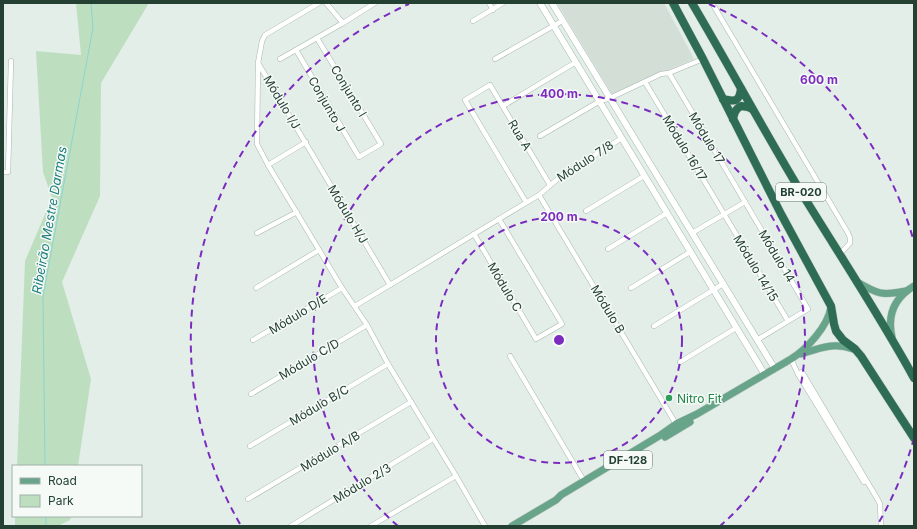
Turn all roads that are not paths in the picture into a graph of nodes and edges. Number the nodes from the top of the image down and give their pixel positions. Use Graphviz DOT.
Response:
graph roads {
  1 [pos="319,3"];
  2 [pos="326,3"];
  3 [pos="375,3"];
  4 [pos="489,3"];
  5 [pos="503,3"];
  6 [pos="540,3"];
  7 [pos="552,3"];
  8 [pos="673,3"];
  9 [pos="692,3"];
  10 [pos="714,4"];
  11 [pos="492,10"];
  12 [pos="562,20"];
  13 [pos="473,21"];
  14 [pos="343,23"];
  15 [pos="554,25"];
  16 [pos="317,38"];
  17 [pos="296,50"];
  18 [pos="703,58"];
  19 [pos="280,59"];
  20 [pos="494,59"];
  21 [pos="12,61"];
  22 [pos="258,62"];
  23 [pos="576,62"];
  24 [pos="669,73"];
  25 [pos="645,82"];
  26 [pos="741,89"];
  27 [pos="610,98"];
  28 [pos="723,100"];
  29 [pos="600,102"];
  30 [pos="503,106"];
  31 [pos="752,109"];
  32 [pos="733,119"];
  33 [pos="540,136"];
  34 [pos="622,138"];
  35 [pos="306,142"];
  36 [pos="359,157"];
  37 [pos="268,165"];
  38 [pos="5,172"];
  39 [pos="644,176"];
  40 [pos="661,182"];
  41 [pos="550,185"];
  42 [pos="652,188"];
  43 [pos="539,195"];
  44 [pos="526,202"];
  45 [pos="745,202"];
  46 [pos="586,211"];
  47 [pos="296,212"];
  48 [pos="667,213"];
  49 [pos="724,214"];
  50 [pos="499,219"];
  51 [pos="257,233"];
  52 [pos="692,233"];
  53 [pos="474,234"];
  54 [pos="608,249"];
  55 [pos="319,250"];
  56 [pos="690,252"];
  57 [pos="704,252"];
  58 [pos="840,254"];
  59 [pos="694,259"];
  60 [pos="856,281"];
  61 [pos="723,284"];
  62 [pos="390,285"];
  63 [pos="914,286"];
  64 [pos="256,288"];
  65 [pos="342,288"];
  66 [pos="631,288"];
  67 [pos="713,290"];
  68 [pos="906,291"];
  69 [pos="732,299"];
  70 [pos="722,305"];
  71 [pos="355,306"];
  72 [pos="831,306"];
  73 [pos="788,321"];
  74 [pos="367,325"];
  75 [pos="654,326"];
  76 [pos="736,328"];
  77 [pos="752,331"];
  78 [pos="741,337"];
  79 [pos="893,339"];
  80 [pos="253,340"];
  81 [pos="757,340"];
  82 [pos="855,350"];
  83 [pos="799,354"];
  84 [pos="510,356"];
  85 [pos="791,359"];
  86 [pos="680,362"];
  87 [pos="388,364"];
  88 [pos="775,369"];
  89 [pos="798,374"];
  90 [pos="764,375"];
  91 [pos="914,378"];
  92 [pos="251,394"];
  93 [pos="411,402"];
  94 [pos="697,414"];
  95 [pos="688,423"];
  96 [pos="676,424"];
  97 [pos="672,433"];
  98 [pos="914,438"];
  99 [pos="434,439"];
  100 [pos="658,439"];
  101 [pos="250,446"];
  102 [pos="616,467"];
  103 [pos="607,468"];
  104 [pos="456,476"];
  105 [pos="584,481"];
  106 [pos="248,499"];
  107 [pos="556,500"];
  108 [pos="291,526"];
  109 [pos="371,526"];
  110 [pos="485,526"];
  111 [pos="512,526"];
  112 [pos="878,526"];
  113 [pos="881,526"];
  1 -- 22 [label="street"];
  2 -- 14 [label="street"];
  3 -- 14 [label="street"];
  4 -- 11 [label="street"];
  5 -- 11 [label="street"];
  6 -- 15 [label="street"];
  7 -- 12 [label="street"];
  8 -- 18 [label="highway, BR-020"];
  9 -- 26 [label="highway, BR-020"];
  10 -- 58 [label="street"];
  11 -- 13 [label="street"];
  12 -- 15 [label="street"];
  12 -- 27 [label="street"];
  14 -- 16 [label="street"];
  15 -- 20 [label="street"];
  15 -- 23 [label="street"];
  16 -- 17 [label="street"];
  16 -- 36 [label="street, Conjunto I"];
  17 -- 19 [label="street"];
  17 -- 36 [label="street, Conjunto J"];
  18 -- 24 [label="street"];
  18 -- 28 [label="highway, BR-020"];
  21 -- 38 [label="street"];
  22 -- 35 [label="street, Módulo I/J"];
  22 -- 37 [label="street"];
  23 -- 29 [label="street"];
  23 -- 30 [label="street"];
  24 -- 25 [label="street"];
  24 -- 45 [label="street, Módulo 17"];
  25 -- 27 [label="street"];
  25 -- 49 [label="street, Módulo 16/17"];
  26 -- 28 [label="highway"];
  26 -- 31 [label="highway, BR-020"];
  27 -- 29 [label="street"];
  27 -- 40 [label="street"];
  28 -- 32 [label="highway, BR-020"];
  29 -- 33 [label="street"];
  29 -- 34 [label="street"];
  30 -- 41 [label="street, Rua A"];
  30 -- 44 [label="street, Rua A"];
  31 -- 32 [label="highway"];
  31 -- 58 [label="highway, BR-020"];
  32 -- 72 [label="highway, BR-020"];
  34 -- 39 [label="street"];
  34 -- 41 [label="street, Módulo 7/8"];
  35 -- 37 [label="street"];
  35 -- 62 [label="street, Módulo H/J"];
  37 -- 47 [label="street"];
  39 -- 42 [label="street"];
  39 -- 46 [label="street"];
  40 -- 42 [label="street"];
  40 -- 52 [label="street"];
  41 -- 43 [label="street, Módulo 7/8"];
  42 -- 48 [label="street"];
  43 -- 44 [label="street, Módulo 7/8"];
  43 -- 96 [label="street, Módulo B"];
  44 -- 50 [label="street, Módulo 7/8"];
  45 -- 49 [label="street"];
  45 -- 73 [label="street, Módulo 14"];
  47 -- 51 [label="street"];
  47 -- 55 [label="street"];
  48 -- 54 [label="street"];
  48 -- 56 [label="street"];
  49 -- 52 [label="street"];
  49 -- 73 [label="street, Módulo 14/15"];
  50 -- 53 [label="street, Módulo 7/8"];
  50 -- 53 [label="street, Módulo C"];
  52 -- 57 [label="street"];
  53 -- 62 [label="street, Módulo 7/8"];
  55 -- 64 [label="street"];
  55 -- 65 [label="street"];
  56 -- 59 [label="street"];
  56 -- 66 [label="street"];
  57 -- 59 [label="street"];
  57 -- 61 [label="street"];
  58 -- 60 [label="highway, BR-020"];
  59 -- 67 [label="street"];
  60 -- 68 [label="main road"];
  60 -- 79 [label="highway, BR-020"];
  61 -- 67 [label="street"];
  61 -- 69 [label="street"];
  62 -- 71 [label="street, Módulo 7/8"];
  63 -- 68 [label="main road"];
  65 -- 71 [label="street"];
  65 -- 80 [label="street, Módulo D/E"];
  67 -- 70 [label="street"];
  67 -- 75 [label="street"];
  68 -- 79 [label="main road"];
  69 -- 70 [label="street"];
  69 -- 77 [label="street"];
  70 -- 76 [label="street"];
  71 -- 74 [label="street"];
  72 -- 82 [label="highway, BR-020"];
  72 -- 83 [label="main road, DF-128 / DF-128"];
  73 -- 81 [label="street"];
  74 -- 87 [label="street"];
  74 -- 92 [label="street, Módulo C/D"];
  76 -- 78 [label="street"];
  76 -- 86 [label="street"];
  77 -- 78 [label="street"];
  77 -- 81 [label="street"];
  78 -- 90 [label="street"];
  79 -- 91 [label="highway, BR-020"];
  81 -- 88 [label="street"];
  82 -- 83 [label="main road, DF-128 / DF-128"];
  82 -- 98 [label="highway, BR-020"];
  83 -- 85 [label="main road, DF-128 / DF-128"];
  84 -- 105 [label="street"];
  85 -- 88 [label="main road, DF-128 / DF-128"];
  85 -- 89 [label="street"];
  87 -- 93 [label="street"];
  87 -- 101 [label="street, Módulo B/C"];
  88 -- 90 [label="main road, DF-128 / DF-128"];
  89 -- 112 [label="street"];
  89 -- 113 [label="street"];
  90 -- 94 [label="main road, DF-128 / DF-128"];
  93 -- 99 [label="street"];
  93 -- 106 [label="street, Módulo A/B"];
  94 -- 95 [label="main road, DF-128 / DF-128"];
  94 -- 96 [label="main road, DF-128 / DF-128"];
  95 -- 96 [label="main road"];
  95 -- 97 [label="main road, DF-128 / DF-128"];
  96 -- 97 [label="main road"];
  96 -- 100 [label="main road, DF-128 / DF-128"];
  97 -- 100 [label="main road, DF-128 / DF-128"];
  99 -- 104 [label="street"];
  99 -- 108 [label="street, Módulo 2/3"];
  100 -- 102 [label="main road, DF-128 / DF-128"];
  100 -- 103 [label="main road, DF-128 / DF-128"];
  102 -- 103 [label="main road"];
  102 -- 107 [label="main road, DF-128 / DF-128"];
  103 -- 105 [label="main road, DF-128 / DF-128"];
  104 -- 109 [label="street"];
  104 -- 110 [label="street"];
  105 -- 107 [label="main road, DF-128 / DF-128"];
  107 -- 111 [label="main road, DF-128 / DF-128"];
}
